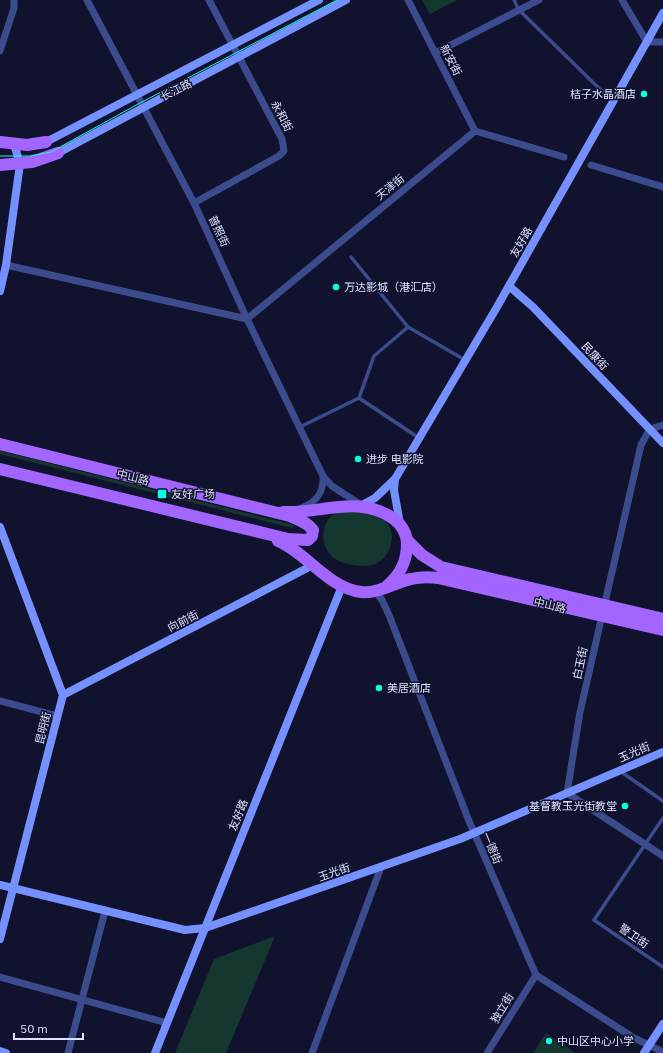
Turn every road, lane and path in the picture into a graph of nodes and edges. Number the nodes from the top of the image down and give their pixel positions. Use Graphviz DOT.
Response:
graph roads {
  1 [pos="14,0"];
  2 [pos="87,0"];
  3 [pos="209,0"];
  4 [pos="318,0"];
  5 [pos="346,0"];
  6 [pos="408,0"];
  7 [pos="514,0"];
  8 [pos="539,0"];
  9 [pos="622,0"];
  10 [pos="519,10"];
  11 [pos="663,13"];
  12 [pos="647,42"];
  13 [pos="663,42"];
  14 [pos="232,46"];
  15 [pos="0,51"];
  16 [pos="435,53"];
  17 [pos="238,58"];
  18 [pos="136,95"];
  19 [pos="614,102"];
  20 [pos="142,108"];
  21 [pos="475,131"];
  22 [pos="0,142"];
  23 [pos="46,142"];
  24 [pos="14,144"];
  25 [pos="58,153"];
  26 [pos="564,157"];
  27 [pos="591,165"];
  28 [pos="9,166"];
  29 [pos="663,187"];
  30 [pos="194,203"];
  31 [pos="351,256"];
  32 [pos="6,265"];
  33 [pos="509,286"];
  34 [pos="0,291"];
  35 [pos="246,319"];
  36 [pos="408,327"];
  37 [pos="466,360"];
  38 [pos="359,398"];
  39 [pos="663,424"];
  40 [pos="300,426"];
  41 [pos="650,429"];
  42 [pos="419,438"];
  43 [pos="663,443"];
  44 [pos="0,444"];
  45 [pos="0,469"];
  46 [pos="323,476"];
  47 [pos="395,479"];
  48 [pos="362,505"];
  49 [pos="266,511"];
  50 [pos="286,512"];
  51 [pos="400,524"];
  52 [pos="0,528"];
  53 [pos="254,531"];
  54 [pos="407,540"];
  55 [pos="2,541"];
  56 [pos="313,565"];
  57 [pos="440,572"];
  58 [pos="342,586"];
  59 [pos="380,589"];
  60 [pos="602,611"];
  61 [pos="663,619"];
  62 [pos="663,630"];
  63 [pos="63,695"];
  64 [pos="0,701"];
  65 [pos="57,716"];
  66 [pos="663,752"];
  67 [pos="620,771"];
  68 [pos="567,793"];
  69 [pos="663,801"];
  70 [pos="663,818"];
  71 [pos="474,833"];
  72 [pos="645,844"];
  73 [pos="663,856"];
  74 [pos="381,867"];
  75 [pos="0,885"];
  76 [pos="14,889"];
  77 [pos="105,911"];
  78 [pos="205,928"];
  79 [pos="0,939"];
  80 [pos="663,967"];
  81 [pos="536,975"];
  82 [pos="0,977"];
  83 [pos="82,1000"];
  84 [pos="167,1023"];
  85 [pos="663,1024"];
  86 [pos="646,1050"];
  87 [pos="0,1052"];
  88 [pos="663,1052"];
  89 [pos="6,1053"];
  90 [pos="68,1053"];
  91 [pos="155,1053"];
  92 [pos="312,1053"];
  93 [pos="487,1053"];
  1 -- 15 [label="street"];
  2 -- 18 [label="street, 普照街"];
  3 -- 14 [label="street, 永和街"];
  4 -- 14 [label="street, 长江路"];
  5 -- 17 [label="street, 长江路"];
  6 -- 16 [label="street, 新安街"];
  7 -- 10 [label="lane"];
  8 -- 10 [label="street"];
  9 -- 12 [label="street"];
  10 -- 16 [label="street"];
  10 -- 19 [label="lane"];
  11 -- 12 [label="street, 友好路"];
  12 -- 13 [label="street"];
  12 -- 19 [label="street, 友好路"];
  14 -- 17 [label="street, 永和街"];
  14 -- 18 [label="street, 长江路"];
  16 -- 21 [label="street, 新安街"];
  17 -- 20 [label="street, 长江路"];
  17 -- 30 [label="street, 永和街"];
  18 -- 20 [label="street, 普照街"];
  18 -- 23 [label="street, 长江路"];
  19 -- 33 [label="street, 友好路"];
  20 -- 25 [label="street, 长江路"];
  20 -- 30 [label="street, 普照街"];
  21 -- 26 [label="street"];
  21 -- 35 [label="street, 天津街"];
  22 -- 24 [label="main road, 长江路"];
  23 -- 24 [label="main road, 长江路"];
  24 -- 28 [label="street"];
  25 -- 28 [label="main road, 长江路"];
  27 -- 29 [label="street"];
  28 -- 32 [label="street"];
  30 -- 35 [label="street, 普照街"];
  31 -- 36 [label="lane"];
  32 -- 34 [label="street"];
  32 -- 35 [label="street"];
  33 -- 37 [label="street, 友好路"];
  33 -- 41 [label="street, 民康街"];
  35 -- 40 [label="street, 普照街"];
  36 -- 37 [label="lane"];
  36 -- 38 [label="lane"];
  37 -- 42 [label="street, 友好路"];
  38 -- 40 [label="lane"];
  38 -- 42 [label="lane"];
  39 -- 41 [label="street"];
  40 -- 46 [label="street, 普照街"];
  41 -- 43 [label="street, 民康街"];
  41 -- 60 [label="street, 白玉街"];
  42 -- 47 [label="street, 友好路"];
  44 -- 49 [label="main road, 中山路"];
  45 -- 53 [label="main road"];
  46 -- 48 [label="street"];
  46 -- 50 [label="street"];
  47 -- 48 [label="street, 友好路"];
  47 -- 51 [label="street"];
  48 -- 50 [label="main road"];
  48 -- 51 [label="main road"];
  49 -- 50 [label="main road"];
  49 -- 53 [label="main road"];
  51 -- 54 [label="main road"];
  52 -- 55 [label="street"];
  53 -- 56 [label="main road"];
  54 -- 57 [label="main road"];
  54 -- 59 [label="main road"];
  55 -- 63 [label="street"];
  56 -- 58 [label="main road"];
  56 -- 63 [label="street, 向前街"];
  57 -- 59 [label="main road"];
  57 -- 60 [label="main road, 中山路"];
  58 -- 59 [label="main road"];
  58 -- 78 [label="street, 友好路"];
  59 -- 71 [label="street, 一德街"];
  60 -- 61 [label="main road, 中山路"];
  60 -- 62 [label="main road, 中山路"];
  60 -- 68 [label="street, 白玉街"];
  63 -- 65 [label="street, 昆明街"];
  64 -- 65 [label="street"];
  65 -- 76 [label="street, 昆明街"];
  66 -- 67 [label="street, 玉光街"];
  67 -- 68 [label="street, 玉光街"];
  67 -- 69 [label="lane"];
  68 -- 71 [label="street, 玉光街"];
  68 -- 72 [label="street"];
  70 -- 72 [label="lane"];
  71 -- 74 [label="street, 玉光街"];
  71 -- 81 [label="street, 一德街"];
  72 -- 73 [label="street"];
  72 -- 80 [label="lane, 警卫街"];
  74 -- 78 [label="street, 玉光街"];
  74 -- 92 [label="street"];
  75 -- 76 [label="street, 玉光街"];
  76 -- 77 [label="street, 玉光街"];
  76 -- 79 [label="street, 昆明街"];
  77 -- 78 [label="street, 玉光街"];
  77 -- 83 [label="street"];
  78 -- 84 [label="street, 友好路"];
  81 -- 86 [label="street"];
  81 -- 93 [label="street, 独立街"];
  82 -- 83 [label="street"];
  83 -- 84 [label="street"];
  83 -- 90 [label="street"];
  84 -- 91 [label="street, 友好路"];
  85 -- 86 [label="street"];
  86 -- 88 [label="street"];
  87 -- 89 [label="street"];
}
